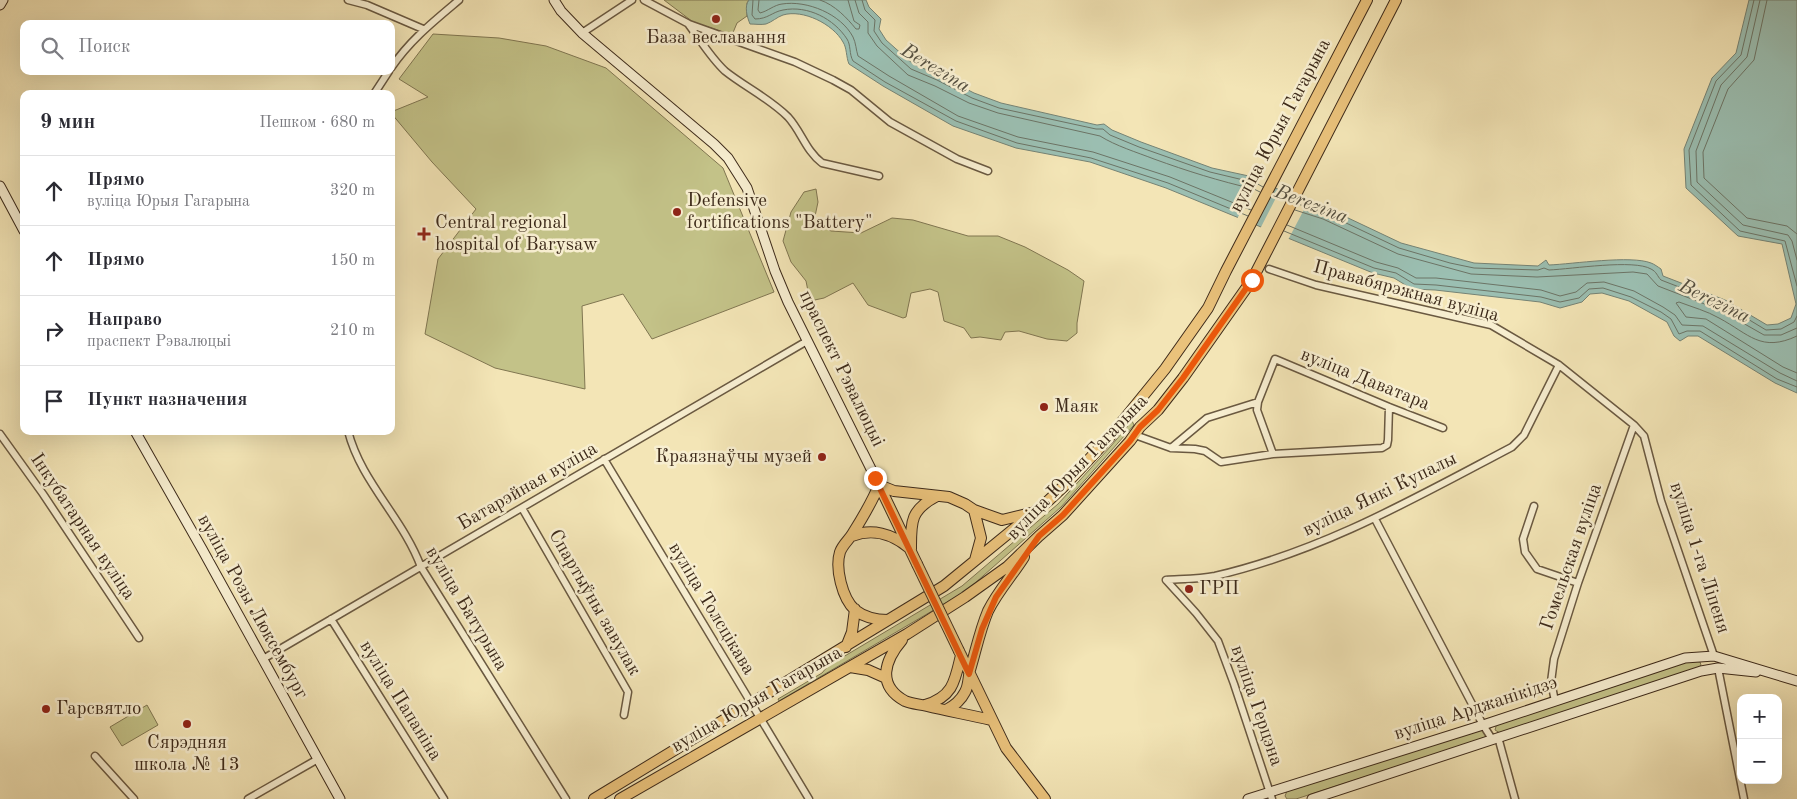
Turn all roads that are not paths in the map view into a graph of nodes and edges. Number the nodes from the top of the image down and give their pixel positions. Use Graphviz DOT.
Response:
graph roads {
  1 [pos="3,0"];
  2 [pos="348,0"];
  3 [pos="459,0"];
  4 [pos="554,0"];
  5 [pos="632,0"];
  6 [pos="644,0"];
  7 [pos="1367,0"];
  8 [pos="1396,0"];
  9 [pos="0,5"];
  10 [pos="689,24"];
  11 [pos="423,29"];
  12 [pos="582,33"];
  13 [pos="395,62"];
  14 [pos="386,75"];
  15 [pos="377,90"];
  16 [pos="988,171"];
  17 [pos="879,176"];
  18 [pos="0,186"];
  19 [pos="20,224"];
  20 [pos="1269,270"];
  21 [pos="807,341"];
  22 [pos="1559,365"];
  23 [pos="1258,402"];
  24 [pos="1389,407"];
  25 [pos="1634,425"];
  26 [pos="1443,428"];
  27 [pos="0,434"];
  28 [pos="137,435"];
  29 [pos="349,435"];
  30 [pos="1135,435"];
  31 [pos="1171,448"];
  32 [pos="1273,454"];
  33 [pos="604,460"];
  34 [pos="879,485"];
  35 [pos="937,496"];
  36 [pos="1534,506"];
  37 [pos="522,508"];
  38 [pos="974,510"];
  39 [pos="1035,512"];
  40 [pos="1375,518"];
  41 [pos="852,536"];
  42 [pos="1039,536"];
  43 [pos="911,550"];
  44 [pos="974,561"];
  45 [pos="421,567"];
  46 [pos="1166,580"];
  47 [pos="1578,584"];
  48 [pos="855,609"];
  49 [pos="331,619"];
  50 [pos="888,620"];
  51 [pos="906,634"];
  52 [pos="139,638"];
  53 [pos="846,647"];
  54 [pos="960,653"];
  55 [pos="1714,656"];
  56 [pos="263,659"];
  57 [pos="850,667"];
  58 [pos="1718,668"];
  59 [pos="969,674"];
  60 [pos="1778,675"];
  61 [pos="886,678"];
  62 [pos="1797,681"];
  63 [pos="1555,701"];
  64 [pos="750,704"];
  65 [pos="924,705"];
  66 [pos="946,710"];
  67 [pos="624,715"];
  68 [pos="759,718"];
  69 [pos="991,720"];
  70 [pos="1483,725"];
  71 [pos="1495,738"];
  72 [pos="95,756"];
  73 [pos="318,760"];
  74 [pos="1270,795"];
  75 [pos="134,799"];
  76 [pos="248,799"];
  77 [pos="340,799"];
  78 [pos="444,799"];
  79 [pos="566,799"];
  80 [pos="594,799"];
  81 [pos="620,799"];
  82 [pos="809,799"];
  83 [pos="1045,799"];
  84 [pos="1248,799"];
  85 [pos="1312,799"];
  86 [pos="1515,799"];
  87 [pos="1744,799"];
  1 -- 9 [label="main road"];
  2 -- 11 [label="street"];
  3 -- 11 [label="street"];
  4 -- 12 [label="main road, праспект Рэвалюцыі"];
  5 -- 12 [label="street"];
  6 -- 10 [label="street"];
  7 -- 39 [label="main road, вуліца Юрыя Гагарына"];
  8 -- 30 [label="main road, вуліца Юрыя Гагарына"];
  10 -- 16 [label="street"];
  10 -- 17 [label="street"];
  11 -- 13 [label="street"];
  12 -- 21 [label="main road, праспект Рэвалюцыі"];
  14 -- 15 [label="street"];
  18 -- 19 [label="main road"];
  20 -- 22 [label="street, Правабярэжная вуліца"];
  21 -- 33 [label="street, Батарэйная вуліца"];
  21 -- 34 [label="main road, праспект Рэвалюцыі"];
  22 -- 25 [label="street, вуліца 1-га Ліпеня"];
  22 -- 40 [label="street, вуліца Янкі Купалы"];
  23 -- 24 [label="street, вуліца Даватара"];
  23 -- 31 [label="street"];
  23 -- 32 [label="street"];
  24 -- 26 [label="street, вуліца Даватара"];
  24 -- 32 [label="street"];
  25 -- 47 [label="street, Гомельская вуліца"];
  25 -- 55 [label="street, вуліца 1-га Ліпеня"];
  27 -- 52 [label="street, Інкубатарная вуліца"];
  28 -- 56 [label="main road, вуліца Розы Люксембург"];
  29 -- 45 [label="street, вуліца Батурына"];
  30 -- 31 [label="street"];
  30 -- 42 [label="main road, вуліца Юрыя Гагарына"];
  31 -- 32 [label="street"];
  33 -- 37 [label="street, Батарэйная вуліца"];
  33 -- 64 [label="street, вуліца Толсцікава"];
  34 -- 35 [label="main road"];
  34 -- 41 [label="main road"];
  34 -- 43 [label="main road, праспект Рэвалюцыі"];
  35 -- 38 [label="main road"];
  35 -- 43 [label="main road"];
  36 -- 47 [label="street"];
  37 -- 45 [label="street, Батарэйная вуліца"];
  37 -- 67 [label="street, Спартыўны завулак"];
  38 -- 39 [label="main road"];
  38 -- 44 [label="main road"];
  39 -- 44 [label="main road, вуліца Юрыя Гагарына"];
  40 -- 46 [label="street, вуліца Янкі Купалы"];
  40 -- 70 [label="street"];
  41 -- 43 [label="main road"];
  41 -- 48 [label="main road"];
  42 -- 51 [label="main road, вуліца Юрыя Гагарына"];
  42 -- 59 [label="main road"];
  43 -- 54 [label="main road, праспект Рэвалюцыі, bridge"];
  44 -- 50 [label="main road, вуліца Юрыя Гагарына"];
  45 -- 49 [label="street, Батарэйная вуліца"];
  45 -- 79 [label="street, вуліца Батурына"];
  46 -- 74 [label="street, вуліца Герцэна"];
  47 -- 63 [label="street, Гомельская вуліца"];
  48 -- 50 [label="main road"];
  48 -- 53 [label="main road"];
  49 -- 56 [label="street, Батарэйная вуліца"];
  49 -- 78 [label="street, вуліца Папаніна"];
  50 -- 53 [label="main road, вуліца Юрыя Гагарына"];
  51 -- 57 [label="main road, вуліца Юрыя Гагарына"];
  51 -- 61 [label="main road"];
  53 -- 64 [label="main road, вуліца Юрыя Гагарына"];
  54 -- 59 [label="main road, праспект Рэвалюцыі"];
  54 -- 65 [label="main road"];
  55 -- 58 [label="main road, вуліца 1-га Ліпеня"];
  55 -- 60 [label="main road"];
  55 -- 63 [label="main road, вуліца Арджанікідзэ"];
  56 -- 73 [label="main road, вуліца Розы Люксембург"];
  57 -- 61 [label="main road"];
  57 -- 68 [label="main road, вуліца Юрыя Гагарына"];
  58 -- 60 [label="main road, вуліца Арджанікідзэ"];
  58 -- 71 [label="main road, вуліца Арджанікідзэ"];
  58 -- 87 [label="street, вуліца 1-га Ліпеня"];
  59 -- 66 [label="main road"];
  59 -- 69 [label="main road, праспект Рэвалюцыі"];
  60 -- 62 [label="main road"];
  61 -- 65 [label="main road"];
  63 -- 70 [label="main road, вуліца Арджанікідзэ"];
  64 -- 68 [label="street, вуліца Толсцікава"];
  64 -- 80 [label="main road, вуліца Юрыя Гагарына"];
  65 -- 66 [label="main road"];
  66 -- 69 [label="main road"];
  68 -- 81 [label="main road, вуліца Юрыя Гагарына"];
  68 -- 82 [label="street, вуліца Толсцікава"];
  69 -- 83 [label="main road, праспект Рэвалюцыі"];
  70 -- 71 [label="street"];
  70 -- 74 [label="main road, вуліца Арджанікідзэ"];
  71 -- 85 [label="main road, вуліца Арджанікідзэ"];
  71 -- 86 [label="street"];
  72 -- 75 [label="street"];
  73 -- 76 [label="street"];
  73 -- 77 [label="main road, вуліца Розы Люксембург"];
  74 -- 84 [label="main road, вуліца Арджанікідзэ"];
}
